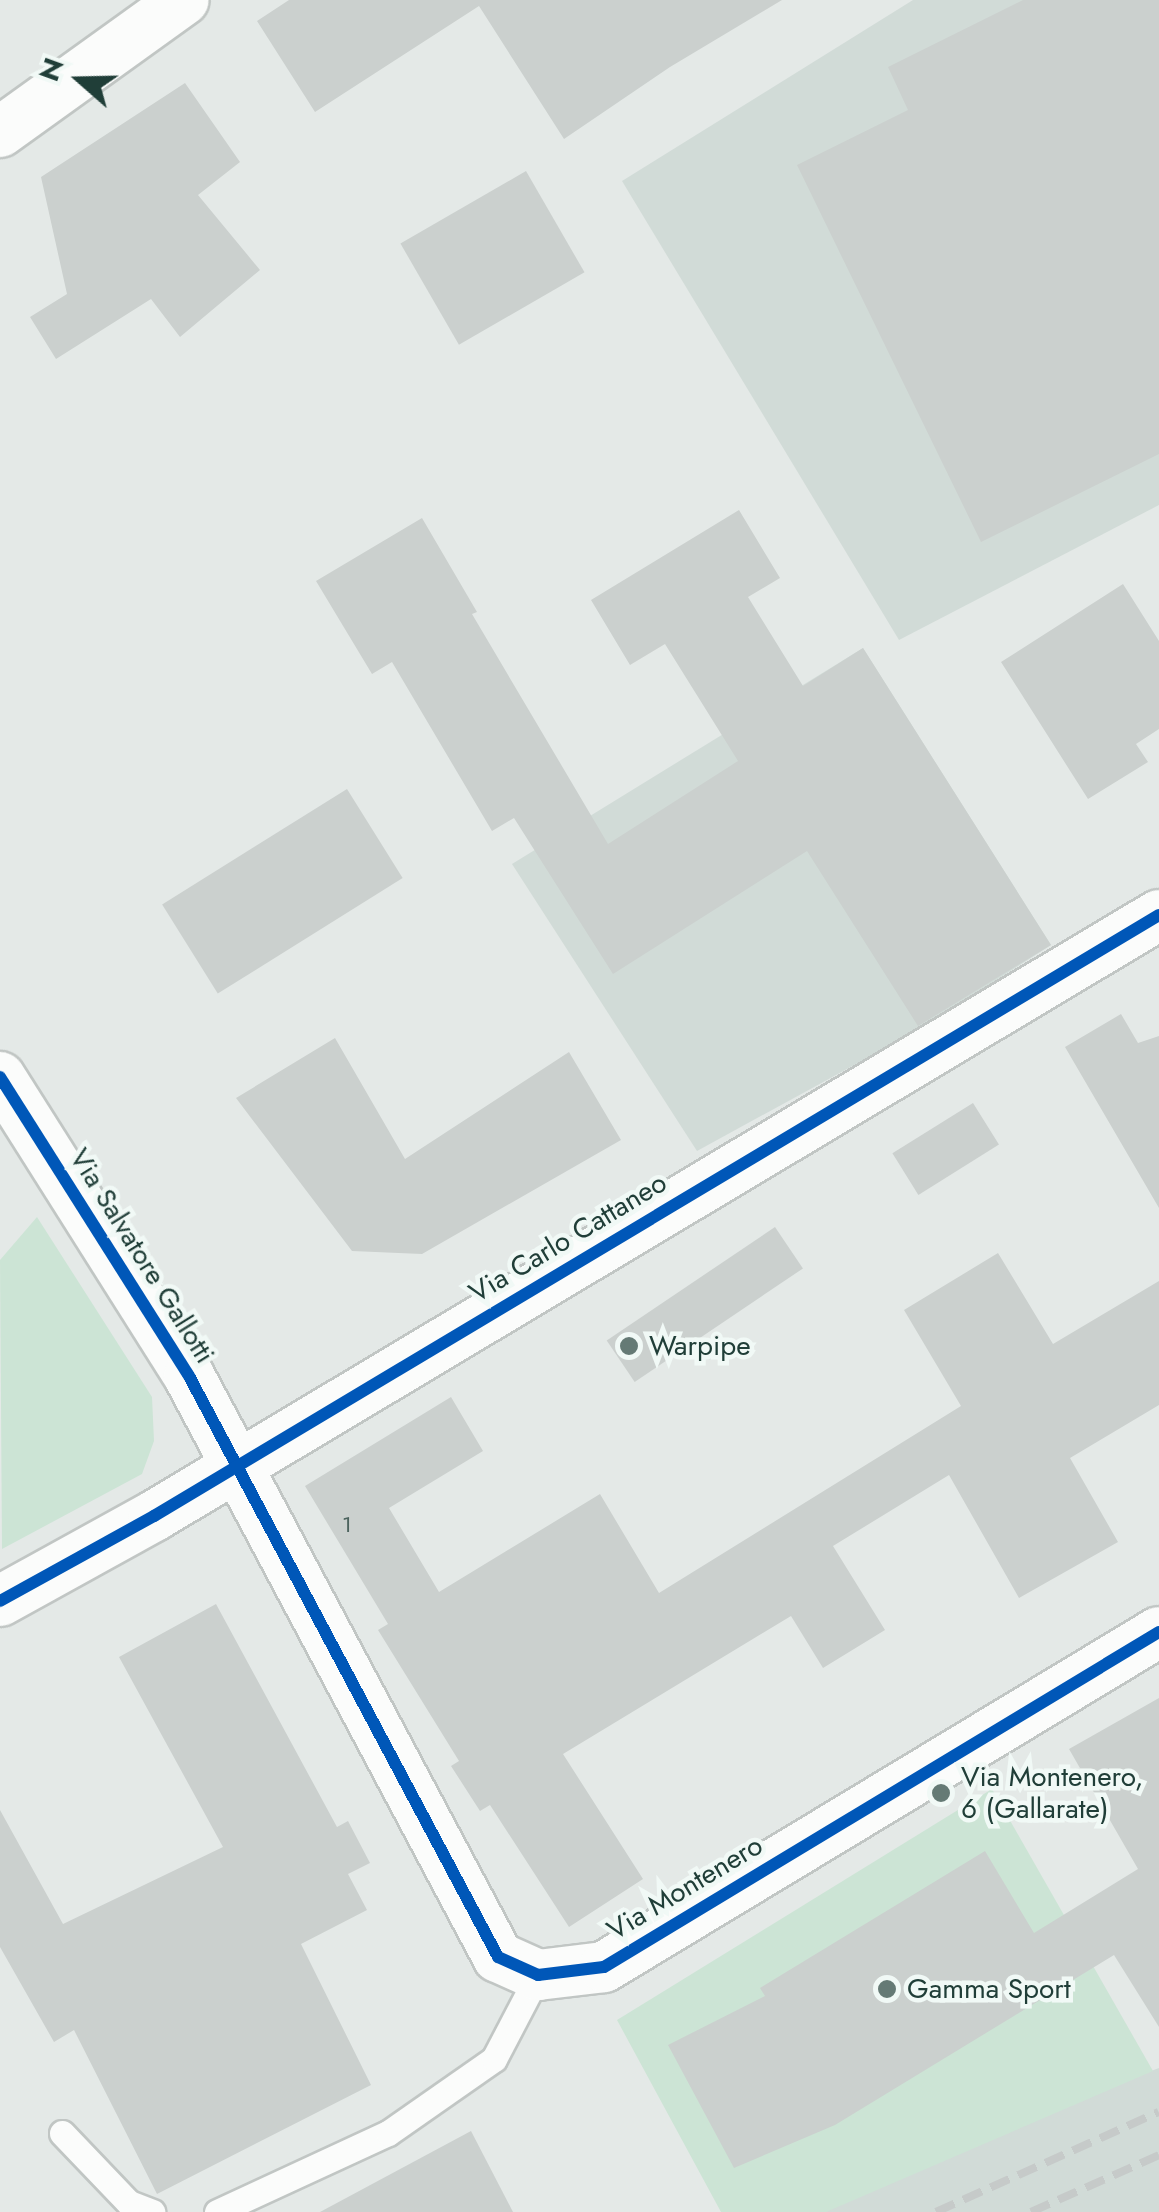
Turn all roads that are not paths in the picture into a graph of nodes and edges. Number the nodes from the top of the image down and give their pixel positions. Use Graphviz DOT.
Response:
graph roads {
  1 [pos="184,0"];
  2 [pos="0,132"];
  3 [pos="1159,915"];
  4 [pos="0,1077"];
  5 [pos="236,1465"];
  6 [pos="0,1601"];
  7 [pos="1159,1632"];
  8 [pos="538,1975"];
  9 [pos="62,2133"];
  10 [pos="152,2212"];
  11 [pos="217,2212"];
  1 -- 2 [label="street"];
  3 -- 5 [label="street, Via Carlo Cattaneo"];
  4 -- 5 [label="street, Via Salvatore Gallotti"];
  5 -- 6 [label="street, Via Carlo Cattaneo"];
  5 -- 8 [label="street"];
  7 -- 8 [label="street, Via Montenero"];
  8 -- 11 [label="lane"];
  9 -- 10 [label="lane"];
}
